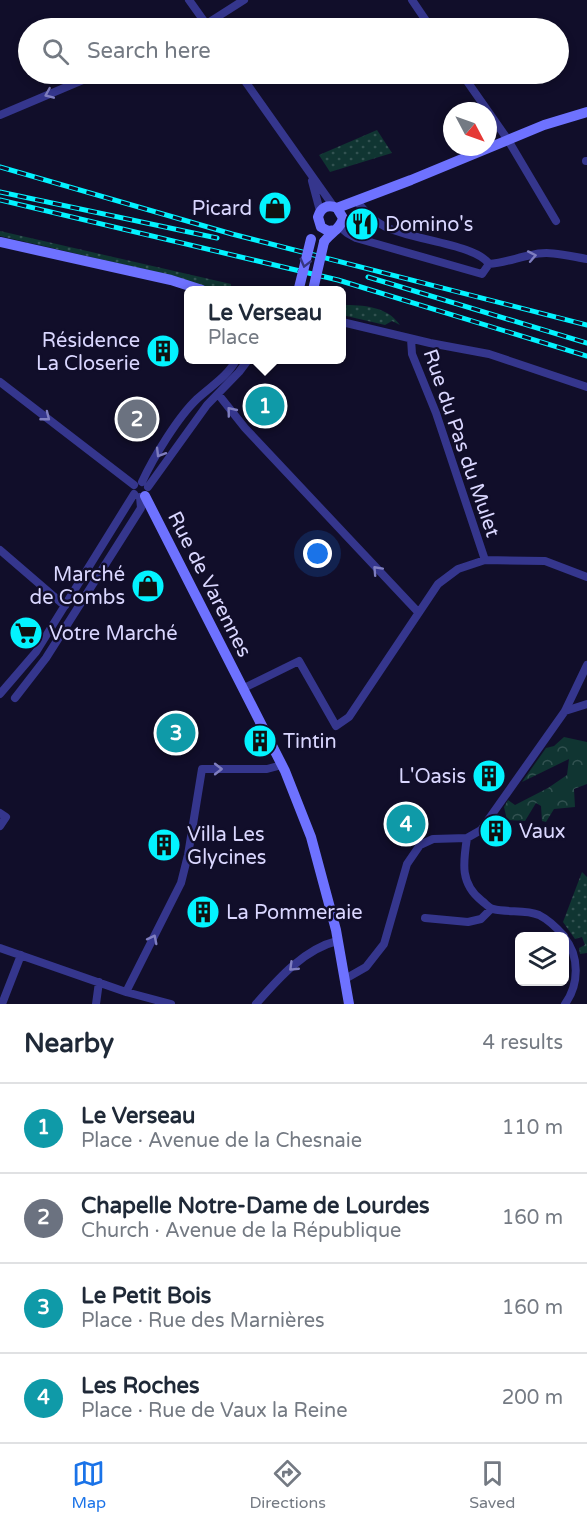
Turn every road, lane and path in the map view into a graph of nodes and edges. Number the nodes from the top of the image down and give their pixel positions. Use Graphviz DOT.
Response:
graph roads {
  1 [pos="189,0"];
  2 [pos="244,0"];
  3 [pos="412,0"];
  4 [pos="200,18"];
  5 [pos="218,18"];
  6 [pos="424,18"];
  7 [pos="73,84"];
  8 [pos="247,84"];
  9 [pos="469,84"];
  10 [pos="587,112"];
  11 [pos="0,115"];
  12 [pos="508,140"];
  13 [pos="309,174"];
  14 [pos="381,192"];
  15 [pos="359,204"];
  16 [pos="319,215"];
  17 [pos="338,218"];
  18 [pos="556,221"];
  19 [pos="0,242"];
  20 [pos="587,259"];
  21 [pos="489,264"];
  22 [pos="185,286"];
  23 [pos="299,286"];
  24 [pos="314,286"];
  25 [pos="346,323"];
  26 [pos="411,339"];
  27 [pos="233,364"];
  28 [pos="245,364"];
  29 [pos="0,382"];
  30 [pos="587,387"];
  31 [pos="218,394"];
  32 [pos="141,490"];
  33 [pos="0,550"];
  34 [pos="485,560"];
  35 [pos="587,577"];
  36 [pos="65,606"];
  37 [pos="418,612"];
  38 [pos="587,665"];
  39 [pos="244,688"];
  40 [pos="0,694"];
  41 [pos="15,698"];
  42 [pos="587,704"];
  43 [pos="565,711"];
  44 [pos="282,765"];
  45 [pos="1,810"];
  46 [pos="0,826"];
  47 [pos="466,838"];
  48 [pos="491,909"];
  49 [pos="425,918"];
  50 [pos="560,932"];
  51 [pos="337,941"];
  52 [pos="569,943"];
  53 [pos="0,948"];
  54 [pos="21,955"];
  55 [pos="345,979"];
  56 [pos="99,982"];
  57 [pos="126,992"];
  58 [pos="2,1004"];
  59 [pos="96,1004"];
  60 [pos="171,1004"];
  61 [pos="256,1004"];
  62 [pos="350,1004"];
  63 [pos="565,1004"];
  1 -- 4 [label="street"];
  2 -- 5 [label="street"];
  3 -- 6 [label="street"];
  7 -- 11 [label="street, one-way"];
  8 -- 13 [label="street"];
  9 -- 12 [label="street"];
  10 -- 12 [label="main road"];
  12 -- 14 [label="main road"];
  12 -- 18 [label="street"];
  13 -- 16 [label="street"];
  13 -- 17 [label="street"];
  14 -- 15 [label="main road"];
  14 -- 17 [label="main road"];
  15 -- 17 [label="main road"];
  15 -- 21 [label="street"];
  16 -- 17 [label="main road"];
  16 -- 17 [label="main road"];
  16 -- 23 [label="main road, one-way, bridge"];
  17 -- 21 [label="street"];
  17 -- 24 [label="main road, bridge"];
  19 -- 22 [label="main road"];
  21 -- 20 [label="street, one-way"];
  25 -- 26 [label="street"];
  26 -- 30 [label="street"];
  26 -- 34 [label="street, Rue du Pas du Mulet"];
  27 -- 32 [label="street, one-way"];
  28 -- 31 [label="street"];
  29 -- 32 [label="street, one-way"];
  31 -- 32 [label="street"];
  37 -- 31 [label="street, one-way"];
  32 -- 36 [label="street"];
  32 -- 39 [label="main road, Rue de Varennes"];
  32 -- 41 [label="street"];
  33 -- 36 [label="street"];
  34 -- 35 [label="street, Rue du Pas du Mulet"];
  34 -- 37 [label="street"];
  36 -- 40 [label="street"];
  37 -- 39 [label="street, Rue de Varennes"];
  38 -- 43 [label="street"];
  39 -- 44 [label="main road, Rue de Varennes"];
  42 -- 43 [label="street"];
  43 -- 47 [label="street"];
  44 -- 51 [label="main road, Rue de Varennes"];
  57 -- 44 [label="street, one-way"];
  45 -- 46 [label="street"];
  47 -- 48 [label="street"];
  47 -- 55 [label="street"];
  48 -- 49 [label="street"];
  48 -- 50 [label="street"];
  51 -- 55 [label="main road, Rue de Varennes"];
  51 -- 61 [label="street, one-way"];
  52 -- 63 [label="street"];
  53 -- 54 [label="street"];
  54 -- 56 [label="street"];
  54 -- 58 [label="street"];
  55 -- 62 [label="main road, Rue de Varennes"];
  56 -- 57 [label="street"];
  56 -- 59 [label="street"];
  57 -- 60 [label="street"];
}
